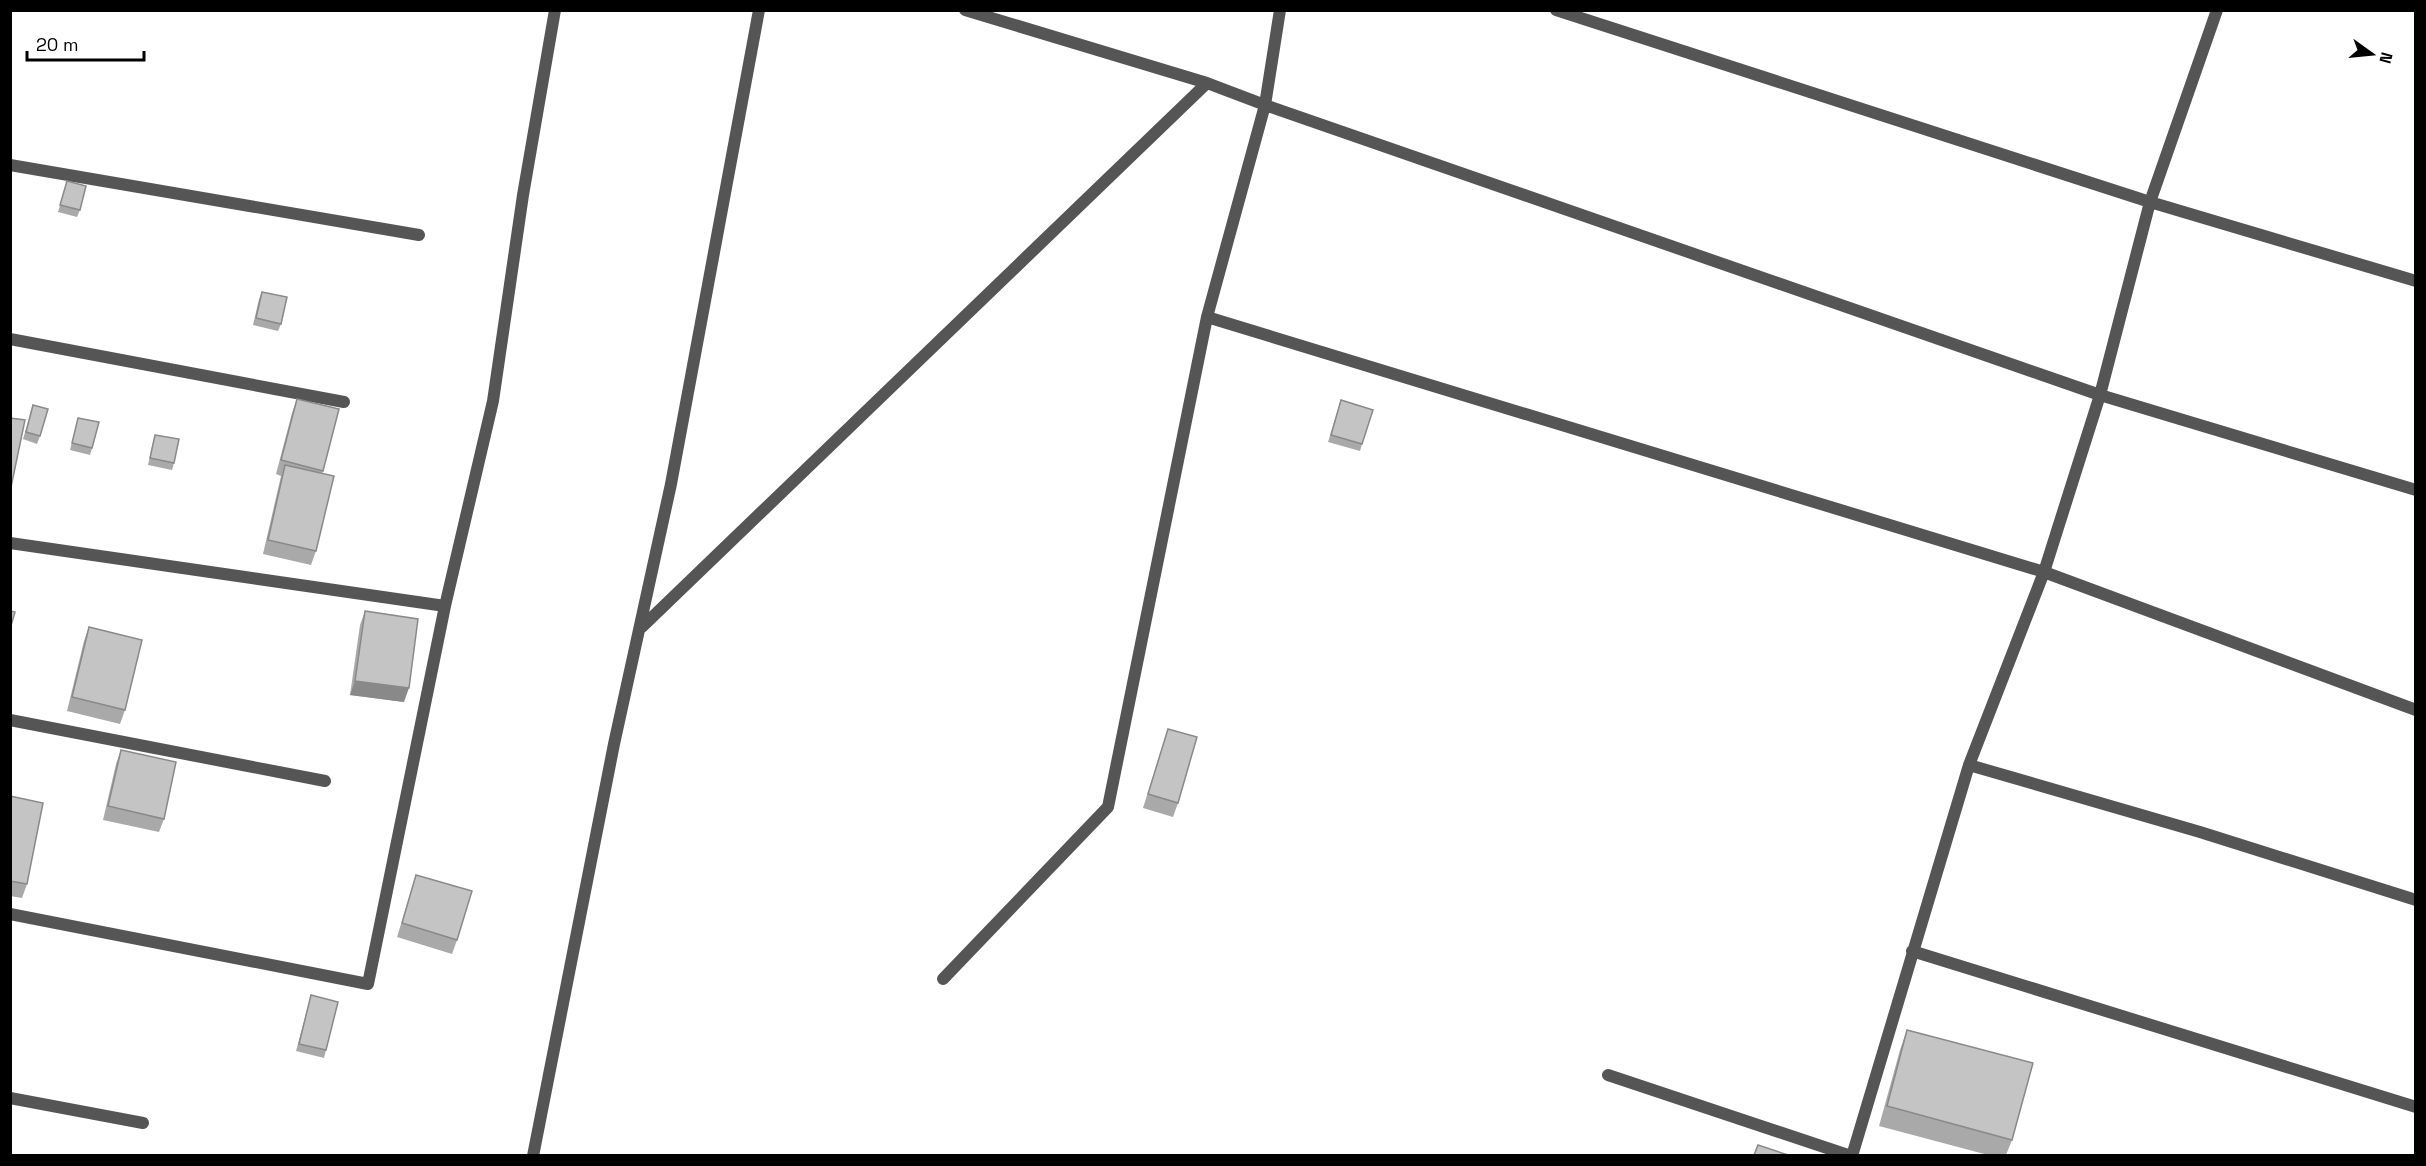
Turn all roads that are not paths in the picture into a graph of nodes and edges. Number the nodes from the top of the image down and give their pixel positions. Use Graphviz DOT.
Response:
graph roads {
  1 [pos="555,10"];
  2 [pos="759,10"];
  3 [pos="965,10"];
  4 [pos="1280,10"];
  5 [pos="1556,10"];
  6 [pos="2217,10"];
  7 [pos="1208,83"];
  8 [pos="1265,105"];
  9 [pos="10,165"];
  10 [pos="2150,202"];
  11 [pos="419,235"];
  12 [pos="2415,281"];
  13 [pos="1208,317"];
  14 [pos="10,339"];
  15 [pos="2100,395"];
  16 [pos="344,402"];
  17 [pos="2415,490"];
  18 [pos="10,543"];
  19 [pos="2044,572"];
  20 [pos="445,606"];
  21 [pos="641,627"];
  22 [pos="2415,710"];
  23 [pos="10,720"];
  24 [pos="1969,765"];
  25 [pos="325,781"];
  26 [pos="2415,900"];
  27 [pos="10,914"];
  28 [pos="1912,951"];
  29 [pos="943,980"];
  30 [pos="1608,1075"];
  31 [pos="10,1098"];
  32 [pos="2415,1107"];
  33 [pos="143,1123"];
  34 [pos="533,1155"];
  35 [pos="1852,1155"];
  1 -- 20 [label="street"];
  2 -- 21 [label="street"];
  3 -- 7 [label="street"];
  4 -- 8 [label="street"];
  5 -- 10 [label="street"];
  6 -- 10 [label="street"];
  7 -- 8 [label="street"];
  7 -- 21 [label="street"];
  8 -- 13 [label="street"];
  8 -- 15 [label="street"];
  9 -- 11 [label="street"];
  10 -- 12 [label="street"];
  10 -- 15 [label="street"];
  13 -- 19 [label="street"];
  13 -- 29 [label="street"];
  14 -- 16 [label="street"];
  15 -- 17 [label="street"];
  15 -- 19 [label="street"];
  18 -- 20 [label="street"];
  19 -- 22 [label="street"];
  19 -- 24 [label="street"];
  20 -- 27 [label="street"];
  21 -- 34 [label="street"];
  23 -- 25 [label="street"];
  24 -- 26 [label="street"];
  24 -- 28 [label="street"];
  28 -- 32 [label="street"];
  28 -- 35 [label="street"];
  30 -- 35 [label="street"];
  31 -- 33 [label="street"];
}
